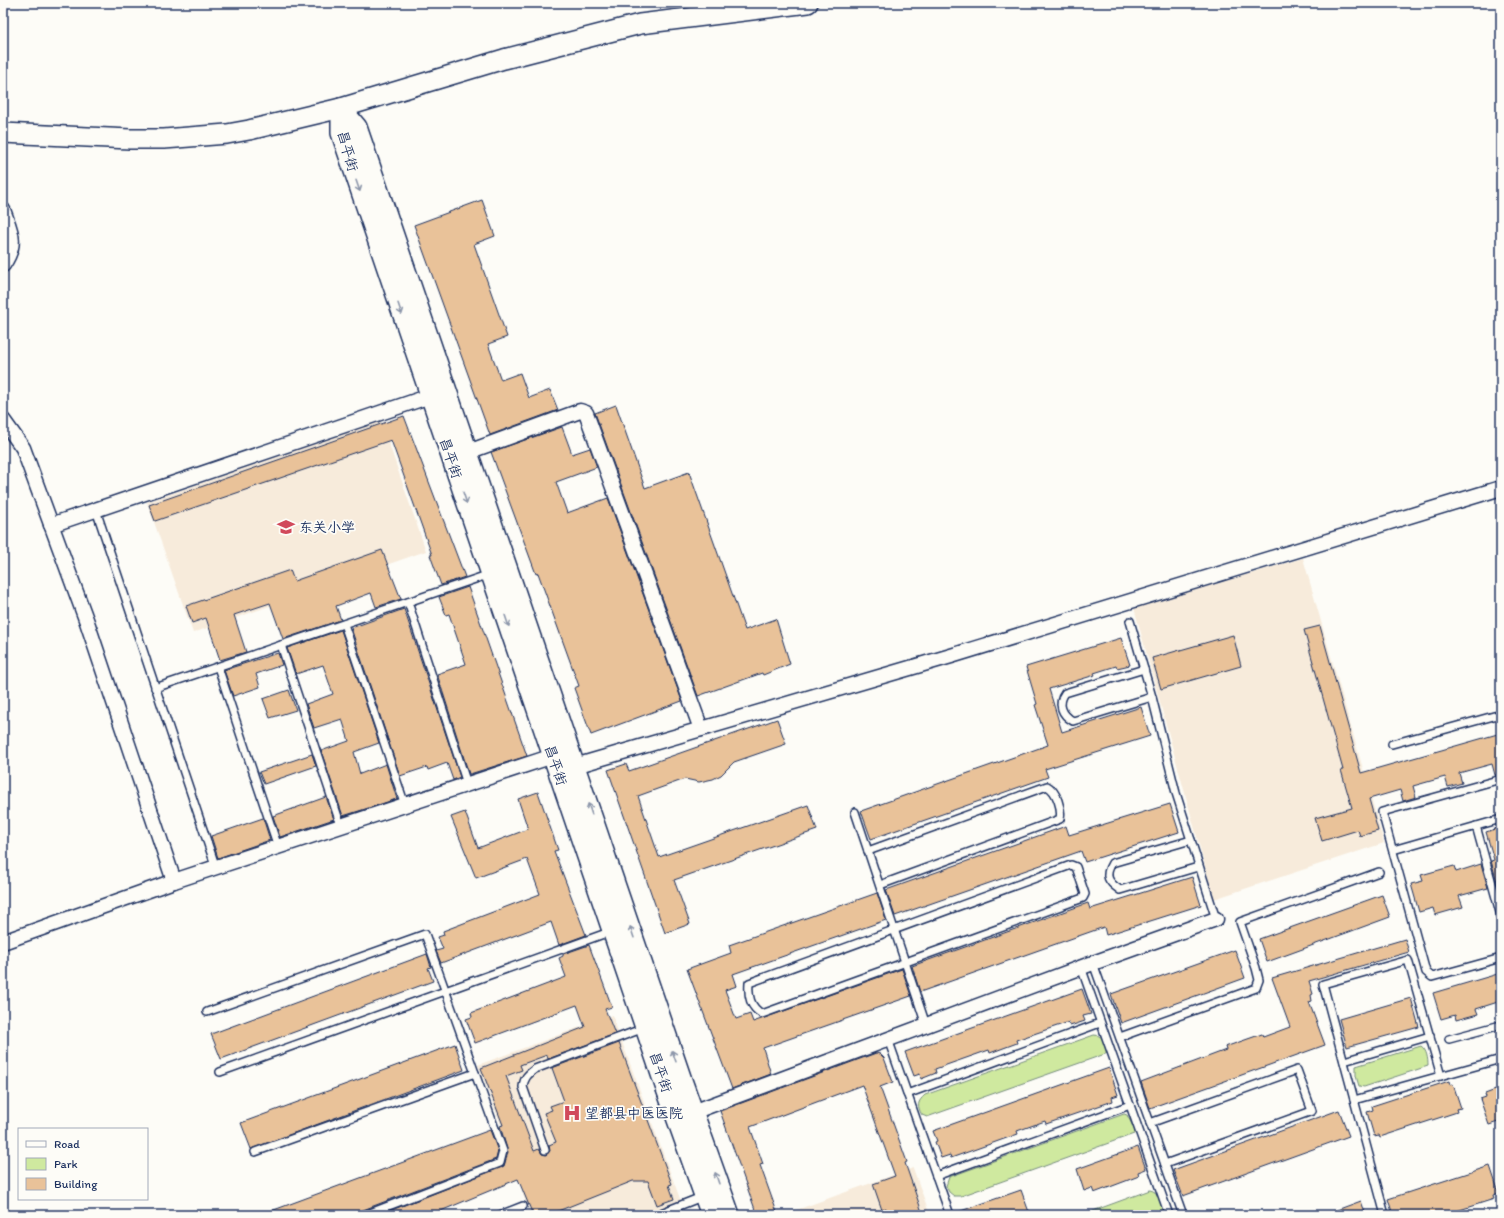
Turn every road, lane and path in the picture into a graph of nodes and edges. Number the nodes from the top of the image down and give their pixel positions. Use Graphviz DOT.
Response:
graph roads {
  1 [pos="808,3"];
  2 [pos="341,108"];
  3 [pos="3,133"];
  4 [pos="3,210"];
  5 [pos="3,265"];
  6 [pos="430,396"];
  7 [pos="3,420"];
  8 [pos="468,452"];
  9 [pos="1501,488"];
  10 [pos="96,510"];
  11 [pos="51,525"];
  12 [pos="491,574"];
  13 [pos="408,602"];
  14 [pos="1130,621"];
  15 [pos="344,624"];
  16 [pos="280,645"];
  17 [pos="218,667"];
  18 [pos="1144,670"];
  19 [pos="156,688"];
  20 [pos="1152,697"];
  21 [pos="1501,714"];
  22 [pos="701,729"];
  23 [pos="1392,744"];
  24 [pos="553,756"];
  25 [pos="575,766"];
  26 [pos="1501,779"];
  27 [pos="468,784"];
  28 [pos="405,805"];
  29 [pos="855,812"];
  30 [pos="1501,820"];
  31 [pos="341,826"];
  32 [pos="1476,826"];
  33 [pos="1190,840"];
  34 [pos="278,847"];
  35 [pos="1392,850"];
  36 [pos="868,851"];
  37 [pos="1198,867"];
  38 [pos="216,868"];
  39 [pos="1378,872"];
  40 [pos="174,881"];
  41 [pos="880,885"];
  42 [pos="1501,916"];
  43 [pos="1216,919"];
  44 [pos="894,930"];
  45 [pos="612,931"];
  46 [pos="3,942"];
  47 [pos="1501,958"];
  48 [pos="906,962"];
  49 [pos="1087,965"];
  50 [pos="446,991"];
  51 [pos="207,1012"];
  52 [pos="1100,1023"];
  53 [pos="1501,1024"];
  54 [pos="926,1025"];
  55 [pos="645,1027"];
  56 [pos="1430,1036"];
  57 [pos="1120,1037"];
  58 [pos="888,1039"];
  59 [pos="1449,1039"];
  60 [pos="1501,1059"];
  61 [pos="1344,1061"];
  62 [pos="220,1072"];
  63 [pos="475,1073"];
  64 [pos="1441,1076"];
  65 [pos="907,1094"];
  66 [pos="1354,1100"];
  67 [pos="1130,1105"];
  68 [pos="693,1112"];
  69 [pos="1150,1123"];
  70 [pos="544,1150"];
  71 [pos="255,1152"];
  72 [pos="1165,1164"];
  73 [pos="936,1176"];
  74 [pos="704,1196"];
  75 [pos="523,1206"];
  76 [pos="365,1215"];
  77 [pos="500,1215"];
  78 [pos="656,1215"];
  79 [pos="711,1215"];
  80 [pos="730,1215"];
  81 [pos="950,1215"];
  82 [pos="1170,1215"];
  83 [pos="1184,1215"];
  84 [pos="1385,1215"];
  1 -- 2 [label="street"];
  2 -- 3 [label="street"];
  2 -- 6 [label="street, 昌平街, one-way"];
  2 -- 8 [label="street, 昌平街"];
  4 -- 5 [label="street"];
  6 -- 10 [label="street"];
  6 -- 12 [label="street, 昌平街, one-way"];
  7 -- 11 [label="street"];
  8 -- 22 [label="street"];
  8 -- 25 [label="street, 昌平街"];
  9 -- 22 [label="street"];
  10 -- 11 [label="street"];
  10 -- 19 [label="lane"];
  11 -- 40 [label="street"];
  12 -- 13 [label="lane"];
  12 -- 24 [label="street, 昌平街, one-way"];
  13 -- 15 [label="lane"];
  13 -- 27 [label="lane"];
  14 -- 18 [label="lane"];
  15 -- 16 [label="lane"];
  15 -- 28 [label="lane"];
  16 -- 17 [label="lane"];
  16 -- 31 [label="lane"];
  17 -- 19 [label="lane"];
  17 -- 34 [label="lane"];
  18 -- 20 [label="lane"];
  18 -- 20 [label="lane"];
  19 -- 38 [label="lane"];
  20 -- 33 [label="lane"];
  21 -- 23 [label="lane"];
  22 -- 25 [label="street"];
  24 -- 27 [label="street"];
  24 -- 45 [label="street, 昌平街"];
  68 -- 25 [label="street, 昌平街, one-way"];
  26 -- 35 [label="lane"];
  27 -- 28 [label="street"];
  28 -- 31 [label="street"];
  29 -- 36 [label="lane"];
  30 -- 32 [label="lane"];
  31 -- 34 [label="street"];
  32 -- 35 [label="lane"];
  32 -- 42 [label="lane"];
  33 -- 37 [label="lane"];
  33 -- 37 [label="lane"];
  34 -- 38 [label="street"];
  35 -- 47 [label="lane"];
  36 -- 41 [label="lane"];
  36 -- 41 [label="lane"];
  37 -- 43 [label="lane"];
  38 -- 40 [label="street"];
  39 -- 57 [label="lane"];
  40 -- 46 [label="street"];
  41 -- 44 [label="lane"];
  43 -- 49 [label="street"];
  44 -- 48 [label="lane"];
  44 -- 48 [label="lane"];
  44 -- 48 [label="lane"];
  45 -- 50 [label="lane"];
  45 -- 55 [label="street, 昌平街"];
  48 -- 54 [label="lane"];
  49 -- 52 [label="lane"];
  49 -- 54 [label="street"];
  49 -- 57 [label="lane"];
  50 -- 51 [label="lane"];
  50 -- 62 [label="lane"];
  50 -- 63 [label="lane"];
  52 -- 65 [label="lane"];
  52 -- 67 [label="lane"];
  53 -- 59 [label="lane"];
  54 -- 58 [label="street"];
  55 -- 70 [label="lane"];
  55 -- 74 [label="street, 昌平街"];
  56 -- 61 [label="lane"];
  56 -- 61 [label="lane"];
  56 -- 64 [label="lane"];
  57 -- 69 [label="lane"];
  58 -- 65 [label="lane"];
  58 -- 68 [label="street"];
  60 -- 64 [label="lane"];
  61 -- 66 [label="lane"];
  63 -- 71 [label="lane"];
  63 -- 76 [label="lane"];
  64 -- 66 [label="lane"];
  65 -- 73 [label="lane"];
  66 -- 84 [label="lane"];
  67 -- 73 [label="lane"];
  67 -- 82 [label="lane"];
  80 -- 68 [label="street, 昌平街, one-way"];
  69 -- 72 [label="lane"];
  69 -- 72 [label="lane"];
  72 -- 83 [label="lane"];
  73 -- 81 [label="lane"];
  74 -- 78 [label="lane"];
  74 -- 79 [label="street, 昌平街"];
  75 -- 77 [label="lane"];
}
